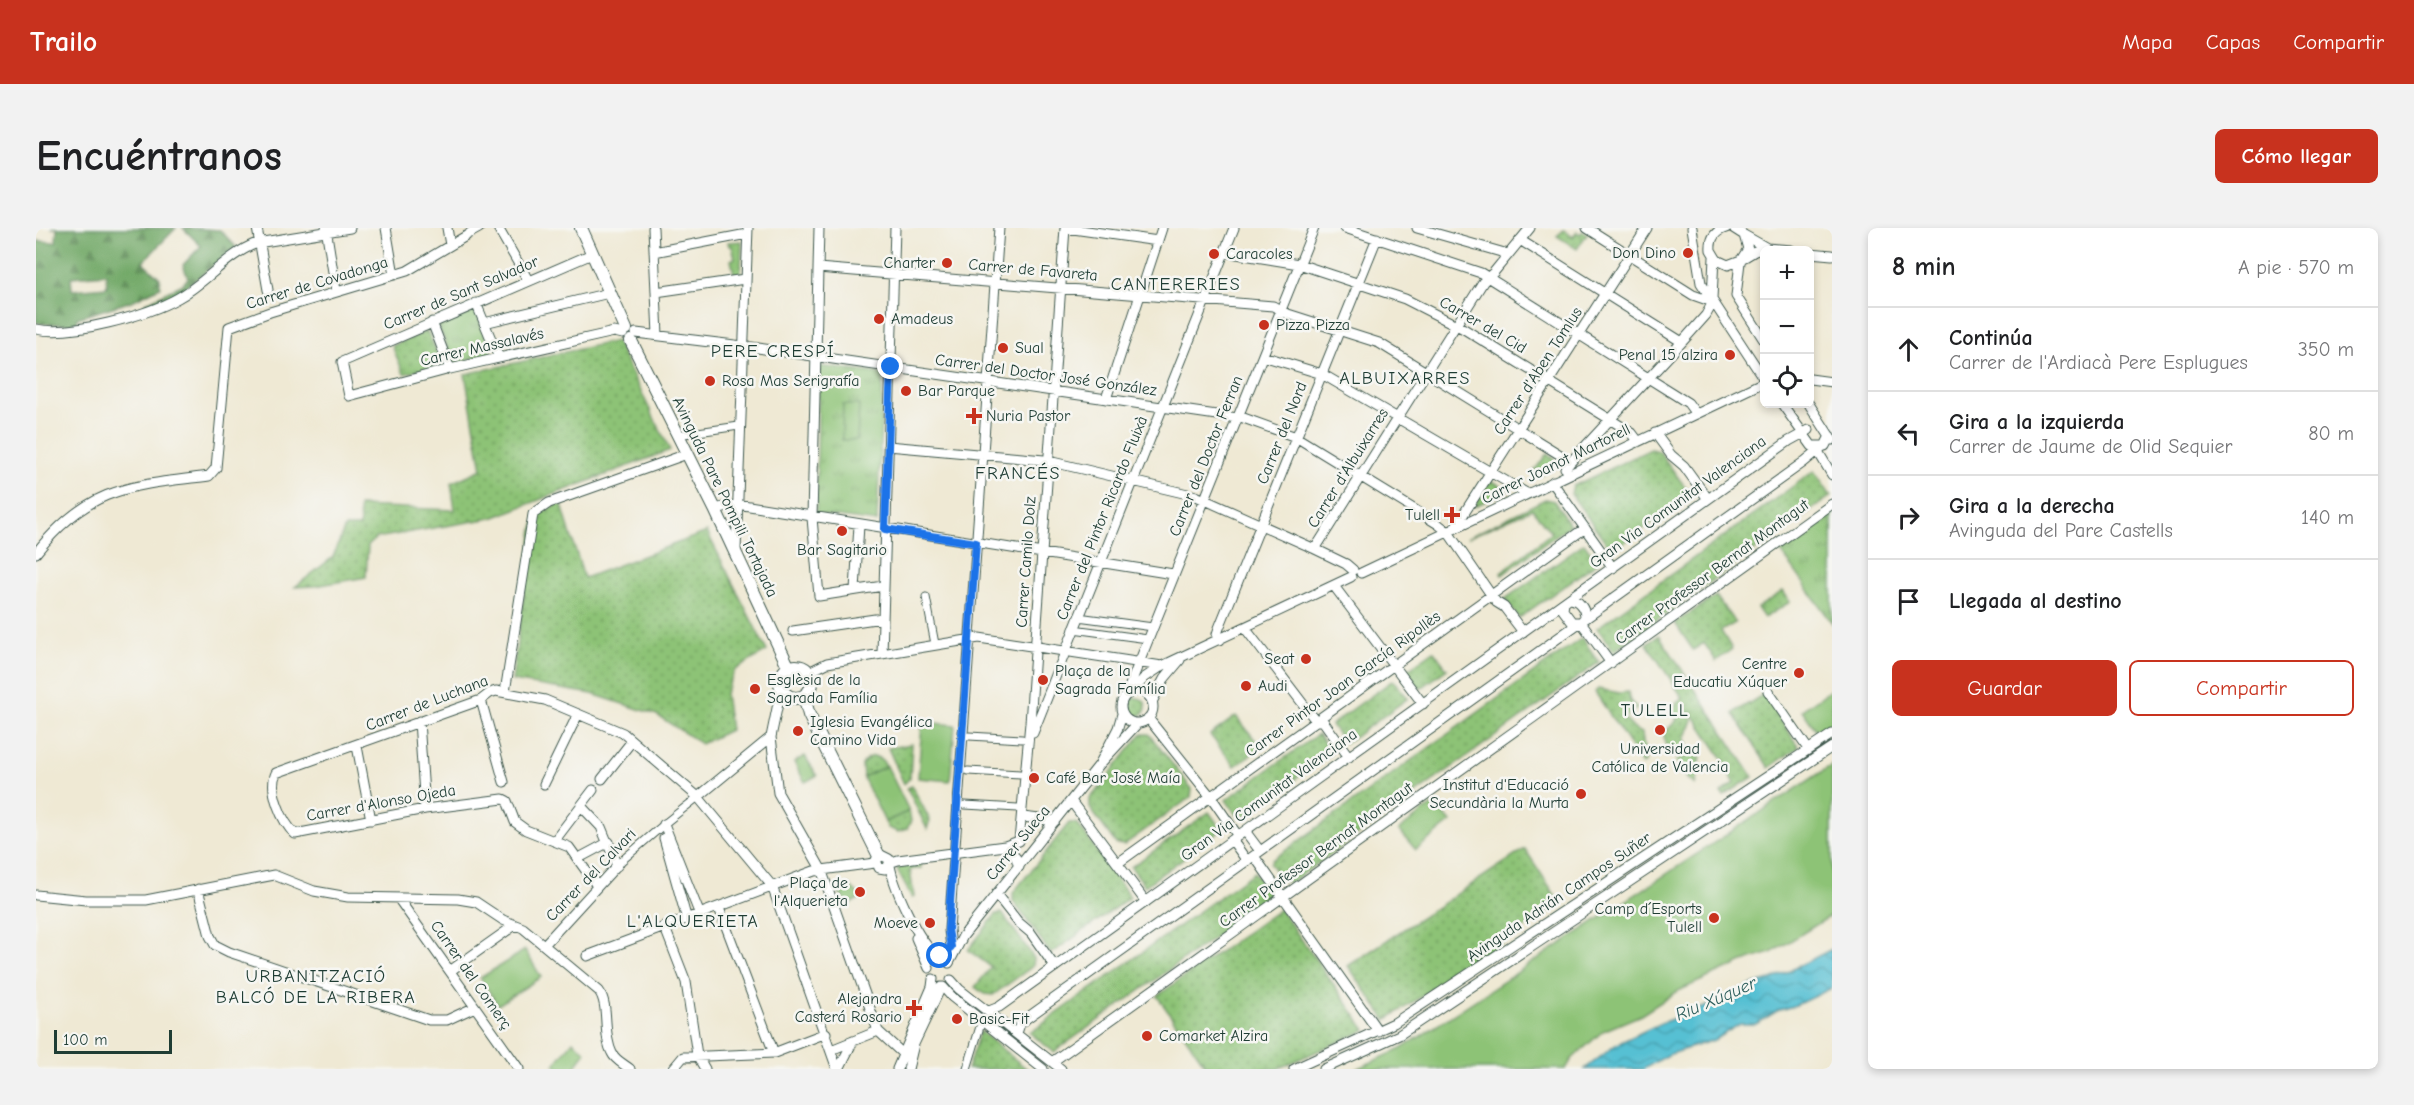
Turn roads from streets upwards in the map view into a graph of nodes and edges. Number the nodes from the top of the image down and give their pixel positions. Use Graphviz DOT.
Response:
graph roads {
  1 [pos="257,228"];
  2 [pos="350,228"];
  3 [pos="386,228"];
  4 [pos="447,228"];
  5 [pos="498,228"];
  6 [pos="581,228"];
  7 [pos="653,228"];
  8 [pos="819,228"];
  9 [pos="895,228"];
  10 [pos="999,228"];
  11 [pos="1066,228"];
  12 [pos="1162,228"];
  13 [pos="1234,228"];
  14 [pos="1314,228"];
  15 [pos="1345,228"];
  16 [pos="1418,228"];
  17 [pos="1530,228"];
  18 [pos="1587,228"];
  19 [pos="1647,228"];
  20 [pos="1692,228"];
  21 [pos="1724,228"];
  22 [pos="326,230"];
  23 [pos="1739,230"];
  24 [pos="747,231"];
  25 [pos="298,232"];
  26 [pos="472,232"];
  27 [pos="1377,238"];
  28 [pos="1520,240"];
  29 [pos="1158,241"];
  30 [pos="1694,242"];
  31 [pos="261,243"];
  32 [pos="450,245"];
  33 [pos="1764,246"];
  34 [pos="1760,250"];
  35 [pos="654,252"];
  36 [pos="1224,252"];
  37 [pos="1814,253"];
  38 [pos="592,254"];
  39 [pos="1508,254"];
  40 [pos="1630,255"];
  41 [pos="1713,255"];
  42 [pos="1832,255"];
  43 [pos="1741,260"];
  44 [pos="1299,264"];
  45 [pos="818,268"];
  46 [pos="893,273"];
  47 [pos="394,275"];
  48 [pos="1487,278"];
  49 [pos="745,279"];
  50 [pos="528,280"];
  51 [pos="995,281"];
  52 [pos="1358,284"];
  53 [pos="1059,287"];
  54 [pos="268,290"];
  55 [pos="336,291"];
  56 [pos="609,292"];
  57 [pos="656,292"];
  58 [pos="1605,294"];
  59 [pos="1139,295"];
  60 [pos="1205,300"];
  61 [pos="1713,302"];
  62 [pos="476,303"];
  63 [pos="1281,309"];
  64 [pos="432,322"];
  65 [pos="484,323"];
  66 [pos="1456,324"];
  67 [pos="36,329"];
  68 [pos="1339,330"];
  69 [pos="629,334"];
  70 [pos="1760,334"];
  71 [pos="658,335"];
  72 [pos="1578,335"];
  73 [pos="1682,342"];
  74 [pos="743,346"];
  75 [pos="816,356"];
  76 [pos="1263,356"];
  77 [pos="499,358"];
  78 [pos="891,367"];
  79 [pos="450,369"];
  80 [pos="1426,371"];
  81 [pos="1322,374"];
  82 [pos="1760,374"];
  83 [pos="1648,379"];
  84 [pos="1814,380"];
  85 [pos="988,382"];
  86 [pos="1549,382"];
  87 [pos="1760,382"];
  88 [pos="1832,382"];
  89 [pos="1053,392"];
  90 [pos="349,396"];
  91 [pos="1106,399"];
  92 [pos="1163,408"];
  93 [pos="1785,408"];
  94 [pos="1812,408"];
  95 [pos="1696,414"];
  96 [pos="1237,417"];
  97 [pos="1396,418"];
  98 [pos="1611,420"];
  99 [pos="739,426"];
  100 [pos="1823,426"];
  101 [pos="1518,429"];
  102 [pos="1655,433"];
  103 [pos="1806,433"];
  104 [pos="677,435"];
  105 [pos="1296,437"];
  106 [pos="1831,438"];
  107 [pos="1638,441"];
  108 [pos="1588,443"];
  109 [pos="888,446"];
  110 [pos="1818,449"];
  111 [pos="687,454"];
  112 [pos="982,455"];
  113 [pos="1601,458"];
  114 [pos="1048,461"];
  115 [pos="1569,464"];
  116 [pos="1490,472"];
  117 [pos="1832,475"];
  118 [pos="1360,476"];
  119 [pos="1133,481"];
  120 [pos="1553,481"];
  121 [pos="1528,494"];
  122 [pos="1204,499"];
  123 [pos="1708,500"];
  124 [pos="736,504"];
  125 [pos="1832,504"];
  126 [pos="715,509"];
  127 [pos="812,518"];
  128 [pos="1260,524"];
  129 [pos="859,525"];
  130 [pos="1585,528"];
  131 [pos="885,529"];
  132 [pos="1451,531"];
  133 [pos="976,543"];
  134 [pos="1315,549"];
  135 [pos="36,553"];
  136 [pos="1041,553"];
  137 [pos="735,556"];
  138 [pos="1100,562"];
  139 [pos="1613,568"];
  140 [pos="1355,573"];
  141 [pos="1173,574"];
  142 [pos="883,586"];
  143 [pos="1334,586"];
  144 [pos="855,590"];
  145 [pos="926,597"];
  146 [pos="1494,598"];
  147 [pos="1566,601"];
  148 [pos="1078,616"];
  149 [pos="882,618"];
  150 [pos="1112,621"];
  151 [pos="1581,622"];
  152 [pos="1153,627"];
  153 [pos="1245,628"];
  154 [pos="1073,629"];
  155 [pos="792,631"];
  156 [pos="1523,632"];
  157 [pos="1110,634"];
  158 [pos="970,638"];
  159 [pos="1148,639"];
  160 [pos="1220,640"];
  161 [pos="935,644"];
  162 [pos="1035,646"];
  163 [pos="1065,651"];
  164 [pos="882,654"];
  165 [pos="1182,658"];
  166 [pos="1139,663"];
  167 [pos="1611,663"];
  168 [pos="1394,664"];
  169 [pos="1162,666"];
  170 [pos="789,668"];
  171 [pos="809,672"];
  172 [pos="1768,691"];
  173 [pos="505,692"];
  174 [pos="784,692"];
  175 [pos="1129,693"];
  176 [pos="804,697"];
  177 [pos="481,700"];
  178 [pos="1152,702"];
  179 [pos="1423,704"];
  180 [pos="578,714"];
  181 [pos="1122,714"];
  182 [pos="1148,718"];
  183 [pos="419,721"];
  184 [pos="1316,721"];
  185 [pos="1138,723"];
  186 [pos="1832,734"];
  187 [pos="969,736"];
  188 [pos="771,737"];
  189 [pos="632,741"];
  190 [pos="1025,743"];
  191 [pos="357,746"];
  192 [pos="1832,747"];
  193 [pos="1808,749"];
  194 [pos="1348,757"];
  195 [pos="1099,765"];
  196 [pos="968,771"];
  197 [pos="276,773"];
  198 [pos="1020,774"];
  199 [pos="602,779"];
  200 [pos="504,782"];
  201 [pos="544,784"];
  202 [pos="594,790"];
  203 [pos="698,797"];
  204 [pos="1211,797"];
  205 [pos="1071,801"];
  206 [pos="965,805"];
  207 [pos="581,806"];
  208 [pos="1018,808"];
  209 [pos="425,809"];
  210 [pos="1023,817"];
  211 [pos="371,820"];
  212 [pos="1055,821"];
  213 [pos="663,825"];
  214 [pos="1238,836"];
  215 [pos="555,840"];
  216 [pos="609,842"];
  217 [pos="1005,846"];
  218 [pos="955,852"];
  219 [pos="1254,856"];
  220 [pos="579,858"];
  221 [pos="883,863"];
  222 [pos="1118,863"];
  223 [pos="618,865"];
  224 [pos="1019,867"];
  225 [pos="821,869"];
  226 [pos="597,886"];
  227 [pos="772,886"];
  228 [pos="198,890"];
  229 [pos="996,894"];
  230 [pos="36,895"];
  231 [pos="1283,896"];
  232 [pos="398,898"];
  233 [pos="1146,902"];
  234 [pos="719,908"];
  235 [pos="700,915"];
  236 [pos="687,920"];
  237 [pos="515,925"];
  238 [pos="665,927"];
  239 [pos="961,939"];
  240 [pos="544,945"];
  241 [pos="951,947"];
  242 [pos="587,956"];
  243 [pos="939,956"];
  244 [pos="949,963"];
  245 [pos="1055,967"];
  246 [pos="929,968"];
  247 [pos="450,971"];
  248 [pos="933,979"];
  249 [pos="951,980"];
  250 [pos="942,987"];
  251 [pos="475,1007"];
  252 [pos="989,1011"];
  253 [pos="981,1020"];
  254 [pos="878,1031"];
  255 [pos="1378,1031"];
  256 [pos="826,1033"];
  257 [pos="1017,1033"];
  258 [pos="853,1041"];
  259 [pos="831,1050"];
  260 [pos="774,1053"];
  261 [pos="903,1054"];
  262 [pos="697,1055"];
  263 [pos="1052,1062"];
  264 [pos="519,1069"];
  265 [pos="630,1069"];
  266 [pos="673,1069"];
  267 [pos="705,1069"];
  268 [pos="838,1069"];
  269 [pos="897,1069"];
  270 [pos="908,1069"];
  271 [pos="966,1069"];
  272 [pos="1044,1069"];
  273 [pos="1061,1069"];
  274 [pos="1294,1069"];
  275 [pos="1324,1069"];
  1 -- 31 [label="street"];
  2 -- 22 [label="street"];
  3 -- 47 [label="street"];
  4 -- 32 [label="street"];
  5 -- 50 [label="street"];
  6 -- 38 [label="street, Avinguda Pare Pompili Tortajada"];
  7 -- 35 [label="street"];
  8 -- 45 [label="street"];
  9 -- 46 [label="street"];
  10 -- 51 [label="street"];
  11 -- 29 [label="street"];
  11 -- 53 [label="street, Carrer Camilo Dolz"];
  12 -- 29 [label="street"];
  13 -- 36 [label="street, Carrer del Pintor Ricardo Fluixà"];
  14 -- 44 [label="street, Carrer del Doctor Ferran"];
  15 -- 27 [label="street"];
  16 -- 39 [label="street"];
  17 -- 28 [label="street, Carrer d'Albuixarres"];
  18 -- 40 [label="street"];
  19 -- 40 [label="street, Carrer d'Aben Tomlus"];
  20 -- 30 [label="street"];
  21 -- 41 [label="street"];
  22 -- 25 [label="street"];
  22 -- 55 [label="street"];
  23 -- 33 [label="street"];
  23 -- 43 [label="street"];
  24 -- 35 [label="street"];
  24 -- 49 [label="street"];
  25 -- 31 [label="street"];
  26 -- 32 [label="street, Carrer de Covadonga"];
  27 -- 48 [label="street"];
  27 -- 52 [label="street, Carrer del Nord"];
  28 -- 39 [label="street, Carrer d'Albuixarres"];
  28 -- 58 [label="street"];
  29 -- 59 [label="street"];
  30 -- 41 [label="street"];
  30 -- 61 [label="street"];
  31 -- 54 [label="street"];
  31 -- 67 [label="street"];
  32 -- 47 [label="street, Carrer de Covadonga"];
  34 -- 43 [label="street"];
  35 -- 57 [label="street"];
  36 -- 44 [label="street, Carrer del Cid"];
  36 -- 60 [label="street, Carrer del Pintor Ricardo Fluixà"];
  37 -- 42 [label="street"];
  38 -- 50 [label="street, Carrer de Sant Salvador"];
  38 -- 56 [label="street, Avinguda Pare Pompili Tortajada"];
  39 -- 48 [label="street, Carrer d'Albuixarres"];
  40 -- 58 [label="street, Carrer d'Aben Tomlus"];
  40 -- 61 [label="street"];
  41 -- 43 [label="street"];
  41 -- 61 [label="street"];
  43 -- 70 [label="street"];
  44 -- 52 [label="street, Carrer del Cid"];
  44 -- 63 [label="street, Carrer del Doctor Ferran"];
  45 -- 46 [label="street, Carrer de Favareta"];
  45 -- 75 [label="street"];
  46 -- 51 [label="street, Carrer de Favareta"];
  46 -- 78 [label="street"];
  47 -- 55 [label="street, Carrer de Covadonga"];
  48 -- 66 [label="street, Carrer d'Albuixarres"];
  48 -- 72 [label="street"];
  49 -- 57 [label="street"];
  49 -- 74 [label="street"];
  50 -- 62 [label="street, Carrer de Sant Salvador"];
  51 -- 53 [label="street, Carrer de Favareta"];
  51 -- 85 [label="street"];
  52 -- 66 [label="street, Carrer del Cid"];
  52 -- 68 [label="street, Carrer del Nord"];
  53 -- 59 [label="street, Carrer de Favareta"];
  53 -- 89 [label="street, Carrer Camilo Dolz"];
  55 -- 135 [label="street, Carrer de Covadonga"];
  56 -- 65 [label="street"];
  56 -- 69 [label="street, Avinguda Pare Pompili Tortajada"];
  57 -- 71 [label="street"];
  58 -- 72 [label="street, Carrer d'Aben Tomlus"];
  58 -- 73 [label="street"];
  59 -- 60 [label="street, Carrer de Favareta"];
  59 -- 91 [label="street"];
  60 -- 63 [label="street, Carrer de Favareta"];
  60 -- 92 [label="street, Carrer del Pintor Ricardo Fluixà"];
  61 -- 73 [label="street"];
  61 -- 82 [label="street"];
  62 -- 64 [label="street, Carrer de Sant Salvador"];
  62 -- 65 [label="street"];
  63 -- 68 [label="street, Carrer de Favareta"];
  63 -- 76 [label="street, Carrer del Doctor Ferran"];
  64 -- 79 [label="street"];
  64 -- 90 [label="street, Carrer de Sant Salvador"];
  65 -- 77 [label="street"];
  66 -- 80 [label="street, Carrer d'Albuixarres"];
  66 -- 86 [label="street, Carrer del Cid"];
  68 -- 80 [label="street, Carrer de Favareta"];
  68 -- 81 [label="street, Carrer del Nord"];
  69 -- 71 [label="street, Carrer del Doctor José González"];
  69 -- 77 [label="street, Carrer Massalavés"];
  69 -- 104 [label="street, Avinguda Pare Pompili Tortajada"];
  71 -- 74 [label="street, Carrer del Doctor José González"];
  72 -- 83 [label="street"];
  72 -- 86 [label="street, Carrer d'Aben Tomlus"];
  73 -- 83 [label="street"];
  74 -- 75 [label="street, Carrer del Doctor José González"];
  74 -- 99 [label="street"];
  75 -- 78 [label="street, Carrer del Doctor José González"];
  75 -- 127 [label="street"];
  76 -- 81 [label="street"];
  76 -- 96 [label="street, Carrer del Doctor Ferran"];
  77 -- 79 [label="street, Carrer Massalavés"];
  78 -- 85 [label="street, Carrer del Doctor José González"];
  78 -- 109 [label="street"];
  79 -- 90 [label="street, Carrer Massalavés"];
  80 -- 97 [label="street, Carrer d'Albuixarres"];
  80 -- 101 [label="street, Carrer de Favareta"];
  81 -- 97 [label="street"];
  81 -- 105 [label="street, Carrer del Nord"];
  83 -- 95 [label="street"];
  83 -- 98 [label="street"];
  84 -- 88 [label="street"];
  85 -- 89 [label="street, Carrer del Doctor José González"];
  85 -- 112 [label="street"];
  86 -- 98 [label="street, Carrer del Cid"];
  86 -- 101 [label="street, Carrer d'Aben Tomlus"];
  87 -- 95 [label="street, Carrer Joanot Martorell"];
  89 -- 91 [label="street, Carrer del Doctor José González"];
  89 -- 114 [label="street, Carrer Camilo Dolz"];
  91 -- 92 [label="street, Carrer del Doctor José González"];
  92 -- 96 [label="street, Carrer del Doctor José González"];
  92 -- 119 [label="street, Carrer del Pintor Ricardo Fluixà"];
  93 -- 103 [label="street"];
  94 -- 100 [label="street"];
  95 -- 102 [label="street, Carrer Joanot Martorell"];
  96 -- 105 [label="street, Carrer del Doctor José González"];
  96 -- 122 [label="street, Carrer del Doctor Ferran"];
  97 -- 116 [label="street"];
  97 -- 118 [label="street, Carrer d'Albuixarres"];
  98 -- 107 [label="street, Carrer del Cid"];
  98 -- 108 [label="street"];
  99 -- 104 [label="street"];
  99 -- 124 [label="street"];
  100 -- 103 [label="street"];
  100 -- 106 [label="street"];
  101 -- 115 [label="street, Carrer de Favareta"];
  101 -- 116 [label="street, Carrer d'Aben Tomlus"];
  102 -- 107 [label="street, Carrer Joanot Martorell"];
  102 -- 123 [label="street"];
  103 -- 110 [label="street"];
  103 -- 123 [label="street, Gran Via Comunitat Valenciana"];
  104 -- 111 [label="street, Avinguda Pare Pompili Tortajada"];
  105 -- 118 [label="street, Carrer del Doctor José González"];
  105 -- 128 [label="street, Carrer del Nord"];
  106 -- 110 [label="street"];
  107 -- 113 [label="street, Carrer Joanot Martorell"];
  108 -- 113 [label="street"];
  108 -- 115 [label="street"];
  109 -- 112 [label="street"];
  109 -- 131 [label="street"];
  110 -- 117 [label="street"];
  110 -- 151 [label="street"];
  111 -- 126 [label="street, Avinguda Pare Pompili Tortajada"];
  111 -- 173 [label="street"];
  112 -- 114 [label="street"];
  112 -- 133 [label="street"];
  113 -- 120 [label="street, Carrer Joanot Martorell"];
  114 -- 119 [label="street"];
  114 -- 136 [label="street, Carrer Camilo Dolz"];
  115 -- 120 [label="street"];
  116 -- 121 [label="street"];
  116 -- 132 [label="street, Carrer d'Aben Tomlus"];
  118 -- 132 [label="street, Carrer del Doctor José González"];
  118 -- 134 [label="street, Carrer d'Albuixarres"];
  119 -- 122 [label="street"];
  119 -- 138 [label="street, Carrer del Pintor Ricardo Fluixà"];
  120 -- 121 [label="street, Carrer Joanot Martorell"];
  120 -- 130 [label="street"];
  121 -- 132 [label="street, Carrer Joanot Martorell"];
  122 -- 128 [label="street"];
  122 -- 141 [label="street, Carrer del Doctor Ferran"];
  123 -- 139 [label="street, Gran Via Comunitat Valenciana"];
  124 -- 126 [label="street"];
  124 -- 127 [label="street"];
  124 -- 137 [label="street"];
  125 -- 167 [label="street, Carrer Professor Bernat Montagut"];
  126 -- 137 [label="street, Avinguda Pare Pompili Tortajada"];
  127 -- 129 [label="street"];
  127 -- 144 [label="street"];
  128 -- 134 [label="street"];
  128 -- 160 [label="street, Carrer del Nord"];
  129 -- 131 [label="street"];
  129 -- 144 [label="street"];
  130 -- 139 [label="street"];
  130 -- 146 [label="street, Carrer Pintor Joan García Ripollès"];
  131 -- 133 [label="street"];
  131 -- 142 [label="street"];
  132 -- 140 [label="street, Carrer Joanot Martorell"];
  132 -- 146 [label="street"];
  133 -- 136 [label="street"];
  133 -- 158 [label="street"];
  134 -- 140 [label="street"];
  136 -- 138 [label="street"];
  136 -- 162 [label="street, Carrer Camilo Dolz"];
  137 -- 170 [label="street, Avinguda Pare Pompili Tortajada"];
  138 -- 141 [label="street"];
  138 -- 148 [label="street, Carrer del Pintor Ricardo Fluixà"];
  139 -- 147 [label="street, Gran Via Comunitat Valenciana"];
  140 -- 143 [label="street, Carrer Joanot Martorell"];
  141 -- 152 [label="street, Carrer del Doctor Ferran"];
  142 -- 144 [label="street"];
  142 -- 149 [label="street"];
  143 -- 153 [label="street, Carrer Joanot Martorell"];
  143 -- 168 [label="street"];
  145 -- 161 [label="street"];
  146 -- 156 [label="street"];
  146 -- 168 [label="street, Carrer Pintor Joan García Ripollès"];
  147 -- 151 [label="street"];
  147 -- 151 [label="street"];
  147 -- 156 [label="street, Gran Via Comunitat Valenciana"];
  148 -- 150 [label="street"];
  148 -- 154 [label="street, Carrer del Pintor Ricardo Fluixà"];
  149 -- 155 [label="street"];
  149 -- 164 [label="street"];
  150 -- 152 [label="street"];
  150 -- 157 [label="street"];
  151 -- 167 [label="street"];
  151 -- 219 [label="street"];
  152 -- 159 [label="street, Carrer del Doctor Ferran"];
  153 -- 160 [label="street, Carrer Joanot Martorell"];
  153 -- 184 [label="street"];
  154 -- 157 [label="street"];
  154 -- 163 [label="street, Carrer del Pintor Ricardo Fluixà"];
  156 -- 179 [label="street, Gran Via Comunitat Valenciana"];
  157 -- 159 [label="street"];
  158 -- 161 [label="street"];
  158 -- 162 [label="street"];
  158 -- 218 [label="street"];
  159 -- 166 [label="street, Carrer del Doctor Ferran"];
  160 -- 165 [label="street, Carrer Joanot Martorell"];
  161 -- 164 [label="street"];
  162 -- 163 [label="street"];
  162 -- 190 [label="street"];
  163 -- 166 [label="street"];
  163 -- 190 [label="street"];
  164 -- 171 [label="street"];
  165 -- 169 [label="street, Carrer Joanot Martorell"];
  165 -- 178 [label="street, Carrer Joanot Martorell"];
  166 -- 169 [label="street"];
  166 -- 175 [label="street, Carrer del Doctor Ferran"];
  167 -- 231 [label="street, Carrer Professor Bernat Montagut"];
  168 -- 179 [label="street"];
  168 -- 184 [label="street, Carrer Pintor Joan García Ripollès"];
  169 -- 175 [label="street, Carrer Joanot Martorell"];
  170 -- 171 [label="street"];
  170 -- 174 [label="street"];
  171 -- 176 [label="street"];
  172 -- 193 [label="street"];
  173 -- 177 [label="street, Carrer de Luchana"];
  173 -- 180 [label="street, Carrer de Luchana"];
  174 -- 176 [label="street"];
  174 -- 188 [label="street"];
  175 -- 178 [label="street"];
  175 -- 181 [label="street"];
  176 -- 221 [label="street"];
  177 -- 183 [label="street, Carrer de Luchana"];
  177 -- 200 [label="street"];
  178 -- 182 [label="street"];
  179 -- 194 [label="street, Gran Via Comunitat Valenciana"];
  180 -- 189 [label="street, Carrer de Luchana"];
  180 -- 201 [label="street"];
  181 -- 185 [label="street"];
  181 -- 195 [label="street, Carrer Sueca"];
  182 -- 185 [label="street"];
  182 -- 204 [label="street"];
  183 -- 191 [label="street, Carrer de Luchana"];
  183 -- 209 [label="street"];
  184 -- 194 [label="street"];
  184 -- 204 [label="street, Carrer Pintor Joan García Ripollès"];
  185 -- 195 [label="street, Carrer Sueca"];
  186 -- 193 [label="street, Avinguda Adrián Campos Suñer"];
  187 -- 190 [label="street"];
  188 -- 203 [label="street"];
  188 -- 225 [label="street"];
  189 -- 199 [label="street"];
  189 -- 203 [label="street, Carrer de Luchana"];
  190 -- 210 [label="street"];
  191 -- 197 [label="street, Carrer de Luchana"];
  191 -- 211 [label="street"];
  192 -- 275 [label="street, Avinguda Adrián Campos Suñer"];
  193 -- 255 [label="street, Avinguda Adrián Campos Suñer"];
  194 -- 214 [label="street, Gran Via Comunitat Valenciana"];
  195 -- 205 [label="street, Carrer Sueca"];
  196 -- 198 [label="street"];
  197 -- 211 [label="street, Carrer d'Alonso Ojeda"];
  202 -- 207 [label="street"];
  203 -- 213 [label="street, Carrer del Calvari"];
  203 -- 227 [label="street, Carrer de Luchana"];
  204 -- 214 [label="street"];
  204 -- 222 [label="street, Carrer Pintor Joan García Ripollès"];
  205 -- 212 [label="street, Carrer Sueca"];
  205 -- 222 [label="street"];
  206 -- 208 [label="street"];
  207 -- 215 [label="street"];
  207 -- 216 [label="street"];
  209 -- 211 [label="street, Carrer d'Alonso Ojeda"];
  209 -- 215 [label="street, Carrer d'Alonso Ojeda"];
  210 -- 212 [label="street"];
  210 -- 217 [label="street"];
  212 -- 224 [label="street, Carrer Sueca"];
  213 -- 223 [label="street, Carrer del Calvari"];
  213 -- 235 [label="street"];
  213 -- 236 [label="street"];
  214 -- 219 [label="street"];
  214 -- 219 [label="street"];
  214 -- 233 [label="street, Gran Via Comunitat Valenciana"];
  215 -- 220 [label="street"];
  216 -- 220 [label="street"];
  216 -- 223 [label="street"];
  217 -- 218 [label="street"];
  217 -- 224 [label="street"];
  218 -- 221 [label="street"];
  218 -- 241 [label="street"];
  219 -- 231 [label="street"];
  219 -- 257 [label="street"];
  220 -- 226 [label="street"];
  221 -- 225 [label="street"];
  221 -- 243 [label="street"];
  221 -- 246 [label="street"];
  222 -- 233 [label="street"];
  223 -- 226 [label="street, Carrer del Calvari"];
  224 -- 229 [label="street, Carrer Sueca"];
  225 -- 227 [label="street"];
  225 -- 254 [label="street"];
  226 -- 240 [label="street, Carrer del Calvari"];
  227 -- 234 [label="street"];
  227 -- 256 [label="street, Carrer de Luchana"];
  228 -- 230 [label="street"];
  228 -- 232 [label="street"];
  228 -- 251 [label="street"];
  229 -- 239 [label="street, Carrer Sueca"];
  229 -- 245 [label="street"];
  231 -- 255 [label="street"];
  231 -- 263 [label="street, Carrer Professor Bernat Montagut"];
  232 -- 237 [label="street"];
  232 -- 247 [label="street, Carrer del Comerç"];
  233 -- 245 [label="street, Gran Via Comunitat Valenciana"];
  234 -- 235 [label="street"];
  234 -- 260 [label="street"];
  235 -- 236 [label="street"];
  236 -- 238 [label="street"];
  237 -- 240 [label="street"];
  237 -- 247 [label="street"];
  238 -- 242 [label="street"];
  238 -- 262 [label="street"];
  239 -- 241 [label="street, Carrer Sueca"];
  239 -- 244 [label="street, Carrer Sueca"];
  240 -- 265 [label="street"];
  241 -- 243 [label="street, Carrer Sueca"];
  243 -- 244 [label="street"];
  243 -- 246 [label="street"];
  244 -- 249 [label="street"];
  245 -- 252 [label="street, Gran Via Comunitat Valenciana"];
  246 -- 248 [label="street"];
  247 -- 251 [label="street, Carrer del Comerç"];
  248 -- 250 [label="street"];
  248 -- 261 [label="street"];
  249 -- 250 [label="street"];
  249 -- 252 [label="street"];
  250 -- 253 [label="street"];
  250 -- 270 [label="street"];
  251 -- 264 [label="street, Carrer del Comerç"];
  252 -- 257 [label="street"];
  253 -- 271 [label="street"];
  253 -- 272 [label="street"];
  254 -- 258 [label="street"];
  254 -- 261 [label="street"];
  255 -- 274 [label="street, Avinguda Adrián Campos Suñer"];
  256 -- 259 [label="street, Carrer de Luchana"];
  256 -- 260 [label="street"];
  257 -- 263 [label="street"];
  258 -- 259 [label="street"];
  258 -- 268 [label="street"];
  259 -- 268 [label="street, Carrer de Luchana"];
  260 -- 262 [label="street"];
  261 -- 269 [label="street"];
  262 -- 266 [label="street"];
  262 -- 267 [label="street"];
  263 -- 273 [label="street"];
}
